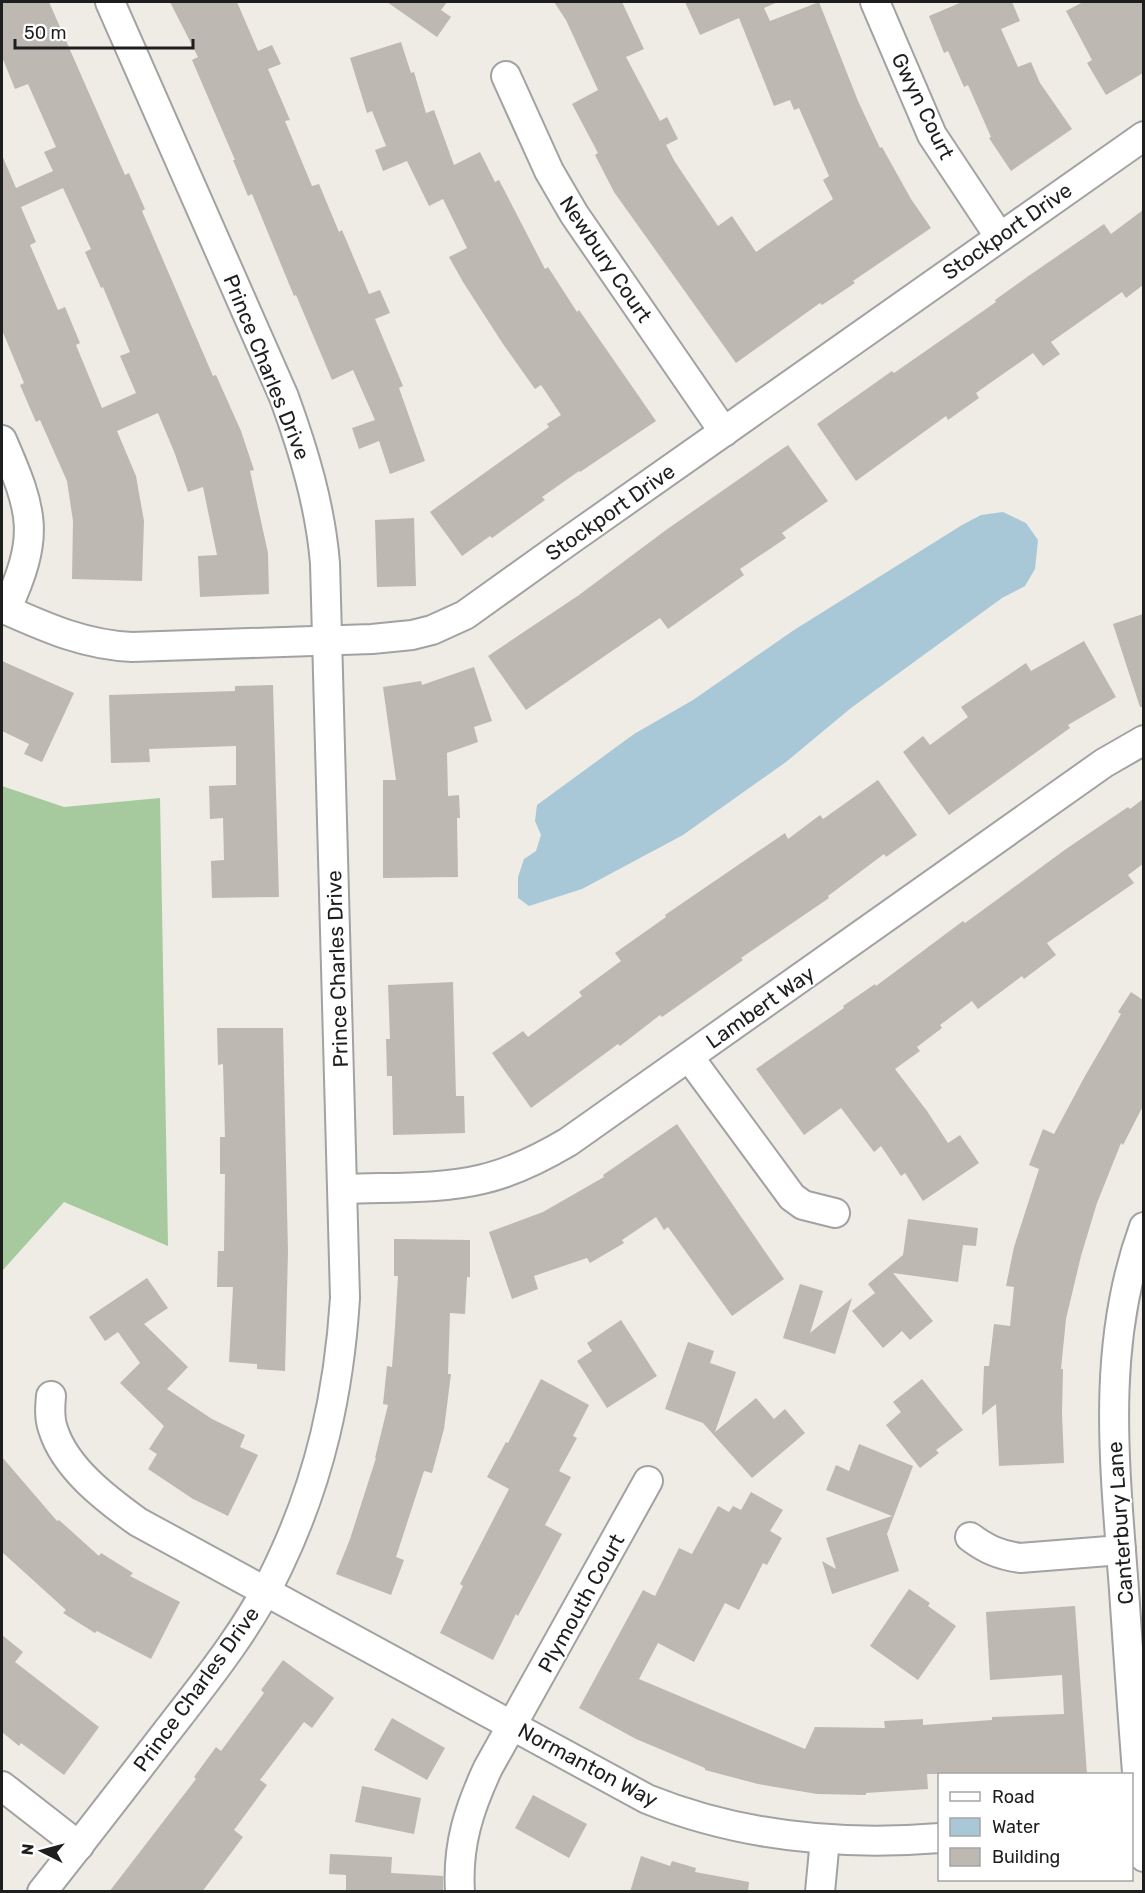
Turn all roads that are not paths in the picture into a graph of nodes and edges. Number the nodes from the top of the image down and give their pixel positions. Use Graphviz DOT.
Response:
graph roads {
  1 [pos="110,2"];
  2 [pos="875,2"];
  3 [pos="506,76"];
  4 [pos="1143,136"];
  5 [pos="999,236"];
  6 [pos="724,432"];
  7 [pos="2,440"];
  8 [pos="4,609"];
  9 [pos="326,640"];
  10 [pos="1143,740"];
  11 [pos="689,1057"];
  12 [pos="344,1189"];
  13 [pos="835,1213"];
  14 [pos="1143,1227"];
  15 [pos="51,1396"];
  16 [pos="648,1481"];
  17 [pos="970,1537"];
  18 [pos="1121,1550"];
  19 [pos="266,1592"];
  20 [pos="513,1726"];
  21 [pos="2,1786"];
  22 [pos="1136,1823"];
  23 [pos="938,1838"];
  24 [pos="825,1839"];
  25 [pos="78,1846"];
  26 [pos="1143,1857"];
  27 [pos="42,1892"];
  28 [pos="460,1892"];
  29 [pos="820,1892"];
  1 -- 9 [label="street, Prince Charles Drive"];
  2 -- 5 [label="street, Gwyn Court"];
  3 -- 6 [label="street, Newbury Court"];
  4 -- 5 [label="street, Stockport Drive"];
  5 -- 6 [label="street, Stockport Drive"];
  6 -- 9 [label="street, Stockport Drive"];
  7 -- 8 [label="street"];
  8 -- 9 [label="street, Stockport Drive"];
  9 -- 12 [label="street, Prince Charles Drive"];
  10 -- 11 [label="street, Lambert Way"];
  11 -- 12 [label="street, Lambert Way"];
  11 -- 13 [label="street"];
  12 -- 19 [label="street, Prince Charles Drive"];
  14 -- 18 [label="street, Canterbury Lane"];
  15 -- 19 [label="street, Normanton Way"];
  16 -- 20 [label="street, Plymouth Court"];
  17 -- 18 [label="street"];
  18 -- 22 [label="street, Canterbury Lane"];
  19 -- 20 [label="street, Normanton Way"];
  19 -- 25 [label="street, Prince Charles Drive"];
  20 -- 24 [label="street, Normanton Way"];
  20 -- 28 [label="street, Plymouth Court"];
  21 -- 25 [label="street"];
  22 -- 26 [label="street, Canterbury Lane"];
  23 -- 24 [label="street, Normanton Way"];
  24 -- 29 [label="street"];
  25 -- 27 [label="street, Prince Charles Drive"];
}
